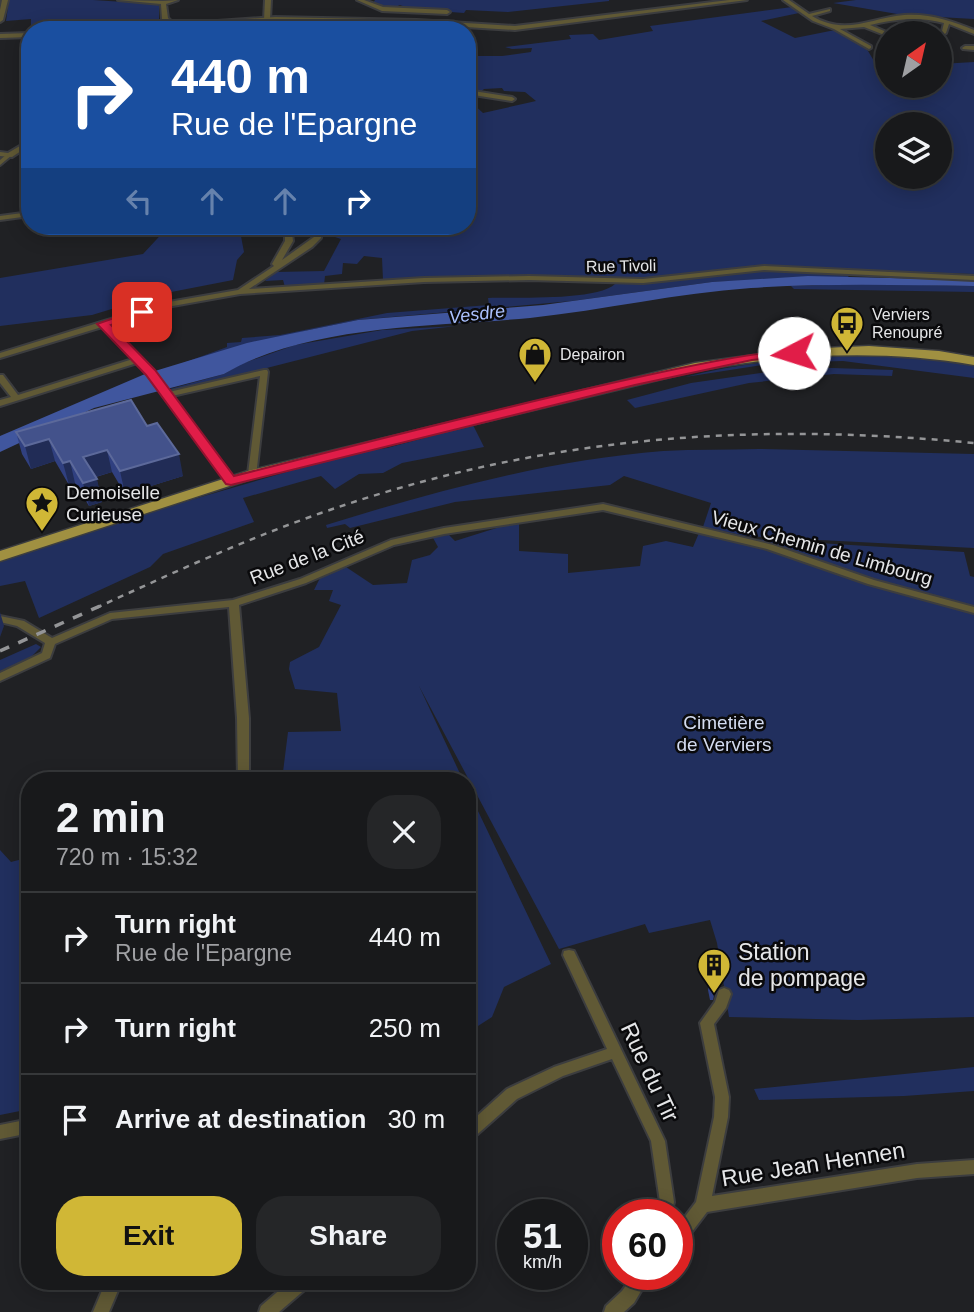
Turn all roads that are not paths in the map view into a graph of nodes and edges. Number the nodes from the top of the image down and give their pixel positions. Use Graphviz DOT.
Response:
graph roads {
  1 [pos="5,0"];
  2 [pos="121,0"];
  3 [pos="175,0"];
  4 [pos="268,0"];
  5 [pos="360,0"];
  6 [pos="744,0"];
  7 [pos="786,0"];
  8 [pos="163,4"];
  9 [pos="828,10"];
  10 [pos="447,12"];
  11 [pos="808,16"];
  12 [pos="0,20"];
  13 [pos="164,21"];
  14 [pos="264,21"];
  15 [pos="884,21"];
  16 [pos="939,21"];
  17 [pos="875,23"];
  18 [pos="952,24"];
  19 [pos="864,25"];
  20 [pos="476,26"];
  21 [pos="831,26"];
  22 [pos="875,29"];
  23 [pos="974,32"];
  24 [pos="21,35"];
  25 [pos="0,36"];
  26 [pos="869,47"];
  27 [pos="965,48"];
  28 [pos="974,48"];
  29 [pos="476,93"];
  30 [pos="512,99"];
  31 [pos="21,146"];
  32 [pos="4,154"];
  33 [pos="0,163"];
  34 [pos="21,215"];
  35 [pos="0,218"];
  36 [pos="288,235"];
  37 [pos="317,235"];
  38 [pos="268,273"];
  39 [pos="974,278"];
  40 [pos="240,292"];
  41 [pos="103,324"];
  42 [pos="0,347"];
  43 [pos="25,348"];
  44 [pos="0,356"];
  45 [pos="138,360"];
  46 [pos="973,360"];
  47 [pos="0,377"];
  48 [pos="167,394"];
  49 [pos="16,398"];
  50 [pos="0,403"];
  51 [pos="253,474"];
  52 [pos="231,481"];
  53 [pos="578,509"];
  54 [pos="0,556"];
  55 [pos="234,603"];
  56 [pos="974,611"];
  57 [pos="0,619"];
  58 [pos="51,642"];
  59 [pos="0,677"];
  60 [pos="244,772"];
  61 [pos="569,955"];
  62 [pos="724,994"];
  63 [pos="616,1052"];
  64 [pos="476,1126"];
  65 [pos="21,1128"];
  66 [pos="0,1132"];
  67 [pos="974,1167"];
  68 [pos="667,1199"];
  69 [pos="703,1205"];
  70 [pos="693,1218"];
  71 [pos="110,1290"];
  72 [pos="292,1290"];
  73 [pos="633,1290"];
  74 [pos="101,1312"];
  75 [pos="267,1312"];
  76 [pos="612,1312"];
  1 -- 12 [label="street"];
  2 -- 8 [label="street"];
  3 -- 8 [label="street"];
  4 -- 14 [label="street"];
  5 -- 10 [label="street"];
  6 -- 20 [label="street"];
  7 -- 11 [label="street"];
  8 -- 13 [label="street"];
  9 -- 11 [label="street"];
  11 -- 21 [label="street"];
  15 -- 16 [label="street"];
  17 -- 19 [label="street"];
  18 -- 23 [label="street"];
  19 -- 21 [label="street"];
  19 -- 22 [label="street"];
  21 -- 26 [label="street"];
  24 -- 25 [label="street"];
  27 -- 28 [label="street"];
  29 -- 30 [label="street"];
  31 -- 32 [label="street"];
  32 -- 33 [label="street"];
  34 -- 35 [label="street"];
  36 -- 38 [label="street"];
  37 -- 38 [label="street"];
  38 -- 40 [label="street"];
  39 -- 40 [label="street, Rue Tivoli"];
  40 -- 41 [label="street, Rue Tivoli"];
  41 -- 43 [label="street, Rue Tivoli"];
  41 -- 45 [label="street"];
  42 -- 43 [label="street"];
  43 -- 44 [label="street, Rue Tivoli"];
  45 -- 48 [label="street"];
  45 -- 49 [label="street"];
  46 -- 51 [label="main road"];
  47 -- 49 [label="street"];
  48 -- 51 [label="street"];
  48 -- 52 [label="street"];
  49 -- 50 [label="street"];
  51 -- 52 [label="main road"];
  52 -- 54 [label="main road"];
  53 -- 55 [label="street, Rue de la Cité"];
  53 -- 56 [label="street, Vieux Chemin de Limbourg"];
  55 -- 58 [label="street, Rue de la Cité"];
  55 -- 60 [label="street"];
  57 -- 58 [label="street"];
  58 -- 59 [label="street, Rue de la Cité"];
  61 -- 63 [label="street, Rue du Tir"];
  62 -- 69 [label="street"];
  63 -- 64 [label="street"];
  63 -- 68 [label="street, Rue du Tir"];
  65 -- 66 [label="street"];
  67 -- 69 [label="street, Rue Jean Hennen"];
  69 -- 70 [label="street, Rue Jean Hennen"];
  71 -- 74 [label="street"];
  72 -- 75 [label="street"];
  73 -- 76 [label="street"];
}
